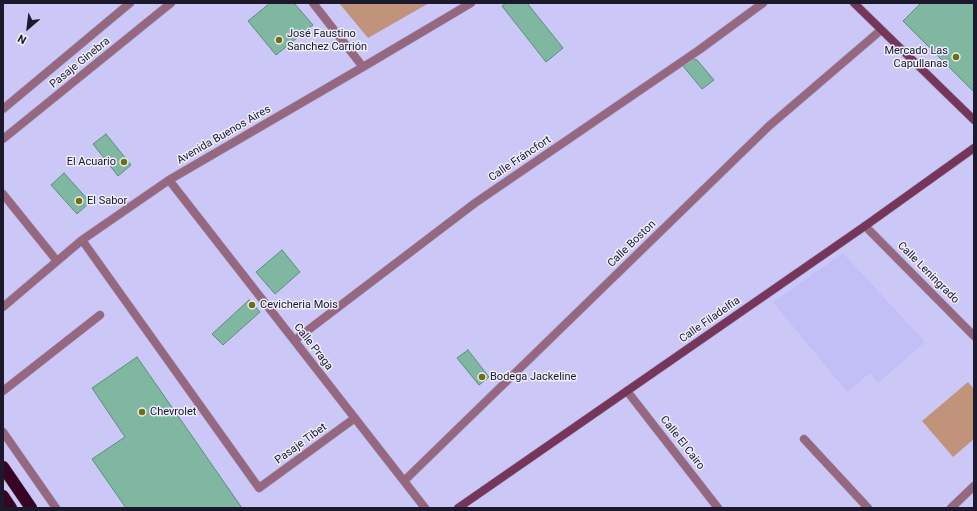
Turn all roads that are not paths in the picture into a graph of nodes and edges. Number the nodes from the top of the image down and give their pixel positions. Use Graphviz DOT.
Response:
graph roads {
  1 [pos="130,3"];
  2 [pos="171,3"];
  3 [pos="313,3"];
  4 [pos="471,3"];
  5 [pos="763,3"];
  6 [pos="854,3"];
  7 [pos="882,30"];
  8 [pos="364,67"];
  9 [pos="3,109"];
  10 [pos="974,120"];
  11 [pos="3,139"];
  12 [pos="974,148"];
  13 [pos="169,180"];
  14 [pos="3,194"];
  15 [pos="865,226"];
  16 [pos="82,240"];
  17 [pos="57,262"];
  18 [pos="3,307"];
  19 [pos="100,315"];
  20 [pos="974,336"];
  21 [pos="295,340"];
  22 [pos="3,391"];
  23 [pos="627,391"];
  24 [pos="355,418"];
  25 [pos="3,432"];
  26 [pos="804,439"];
  27 [pos="3,467"];
  28 [pos="404,481"];
  29 [pos="973,488"];
  30 [pos="3,496"];
  31 [pos="11,508"];
  32 [pos="31,508"];
  33 [pos="56,508"];
  34 [pos="426,508"];
  35 [pos="458,508"];
  36 [pos="718,508"];
  37 [pos="868,508"];
  38 [pos="951,508"];
  1 -- 9 [label="street, Pasaje Ginebra"];
  2 -- 11 [label="street, Pasaje Ginebra"];
  3 -- 8 [label="street"];
  4 -- 8 [label="street, Avenida Buenos Aires"];
  5 -- 21 [label="street, Calle Fráncfort"];
  6 -- 7 [label="street"];
  7 -- 10 [label="street"];
  7 -- 28 [label="street, Calle Boston"];
  8 -- 13 [label="street, Avenida Buenos Aires"];
  12 -- 15 [label="street, Calle Filadelfia"];
  13 -- 16 [label="street, Avenida Buenos Aires"];
  13 -- 21 [label="street, Calle Praga"];
  14 -- 17 [label="street"];
  15 -- 20 [label="street, Calle Leningrado"];
  15 -- 23 [label="street, Calle Filadelfia"];
  16 -- 17 [label="street, Avenida Buenos Aires"];
  16 -- 24 [label="street, Pasaje Tibet"];
  17 -- 18 [label="street, Avenida Buenos Aires"];
  19 -- 22 [label="street"];
  21 -- 24 [label="street, Calle Praga"];
  23 -- 35 [label="street, Calle Filadelfia"];
  23 -- 36 [label="street, Calle El Cairo"];
  24 -- 28 [label="street, Calle Praga"];
  25 -- 33 [label="street"];
  26 -- 37 [label="street"];
  27 -- 32 [label="highway"];
  28 -- 34 [label="street, Calle Praga"];
  29 -- 38 [label="street"];
  30 -- 31 [label="highway"];
}
